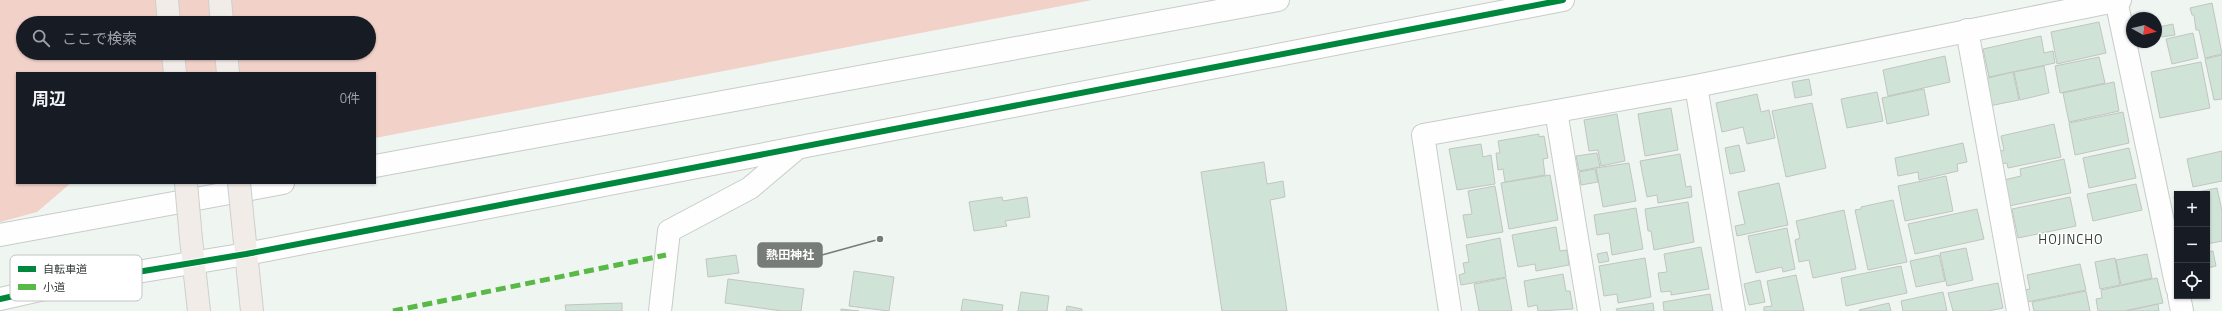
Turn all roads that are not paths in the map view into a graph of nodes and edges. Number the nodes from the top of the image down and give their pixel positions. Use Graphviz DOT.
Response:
graph roads {
  1 [pos="167,0"];
  2 [pos="220,0"];
  3 [pos="1278,0"];
  4 [pos="1563,0"];
  5 [pos="2117,0"];
  6 [pos="169,16"];
  7 [pos="221,16"];
  8 [pos="1967,30"];
  9 [pos="173,60"];
  10 [pos="227,60"];
  11 [pos="175,72"];
  12 [pos="228,72"];
  13 [pos="1696,86"];
  14 [pos="1556,111"];
  15 [pos="797,148"];
  16 [pos="376,166"];
  17 [pos="186,184"];
  18 [pos="239,184"];
  19 [pos="278,184"];
  20 [pos="0,235"];
  21 [pos="245,244"];
  22 [pos="194,263"];
  23 [pos="142,271"];
  24 [pos="2174,274"];
  25 [pos="10,297"];
  26 [pos="0,299"];
  27 [pos="2180,299"];
  28 [pos="252,304"];
  29 [pos="199,307"];
  30 [pos="660,311"];
  31 [pos="1450,311"];
  32 [pos="1589,311"];
  33 [pos="1734,311"];
  34 [pos="2018,311"];
  35 [pos="2182,311"];
  1 -- 6 [label="highway"];
  2 -- 7 [label="highway"];
  3 -- 16 [label="street"];
  4 -- 15 [label="street"];
  5 -- 8 [label="street"];
  5 -- 24 [label="street"];
  8 -- 13 [label="street"];
  8 -- 34 [label="street"];
  9 -- 11 [label="highway"];
  10 -- 12 [label="highway"];
  13 -- 14 [label="street"];
  13 -- 33 [label="street"];
  14 -- 31 [label="street"];
  14 -- 32 [label="street"];
  15 -- 21 [label="street"];
  15 -- 30 [label="street"];
  17 -- 22 [label="highway, bridge"];
  18 -- 21 [label="highway, bridge"];
  19 -- 20 [label="street"];
  21 -- 22 [label="street"];
  21 -- 28 [label="highway"];
  22 -- 23 [label="street"];
  22 -- 29 [label="highway"];
  25 -- 26 [label="street"];
  27 -- 35 [label="street"];
}
